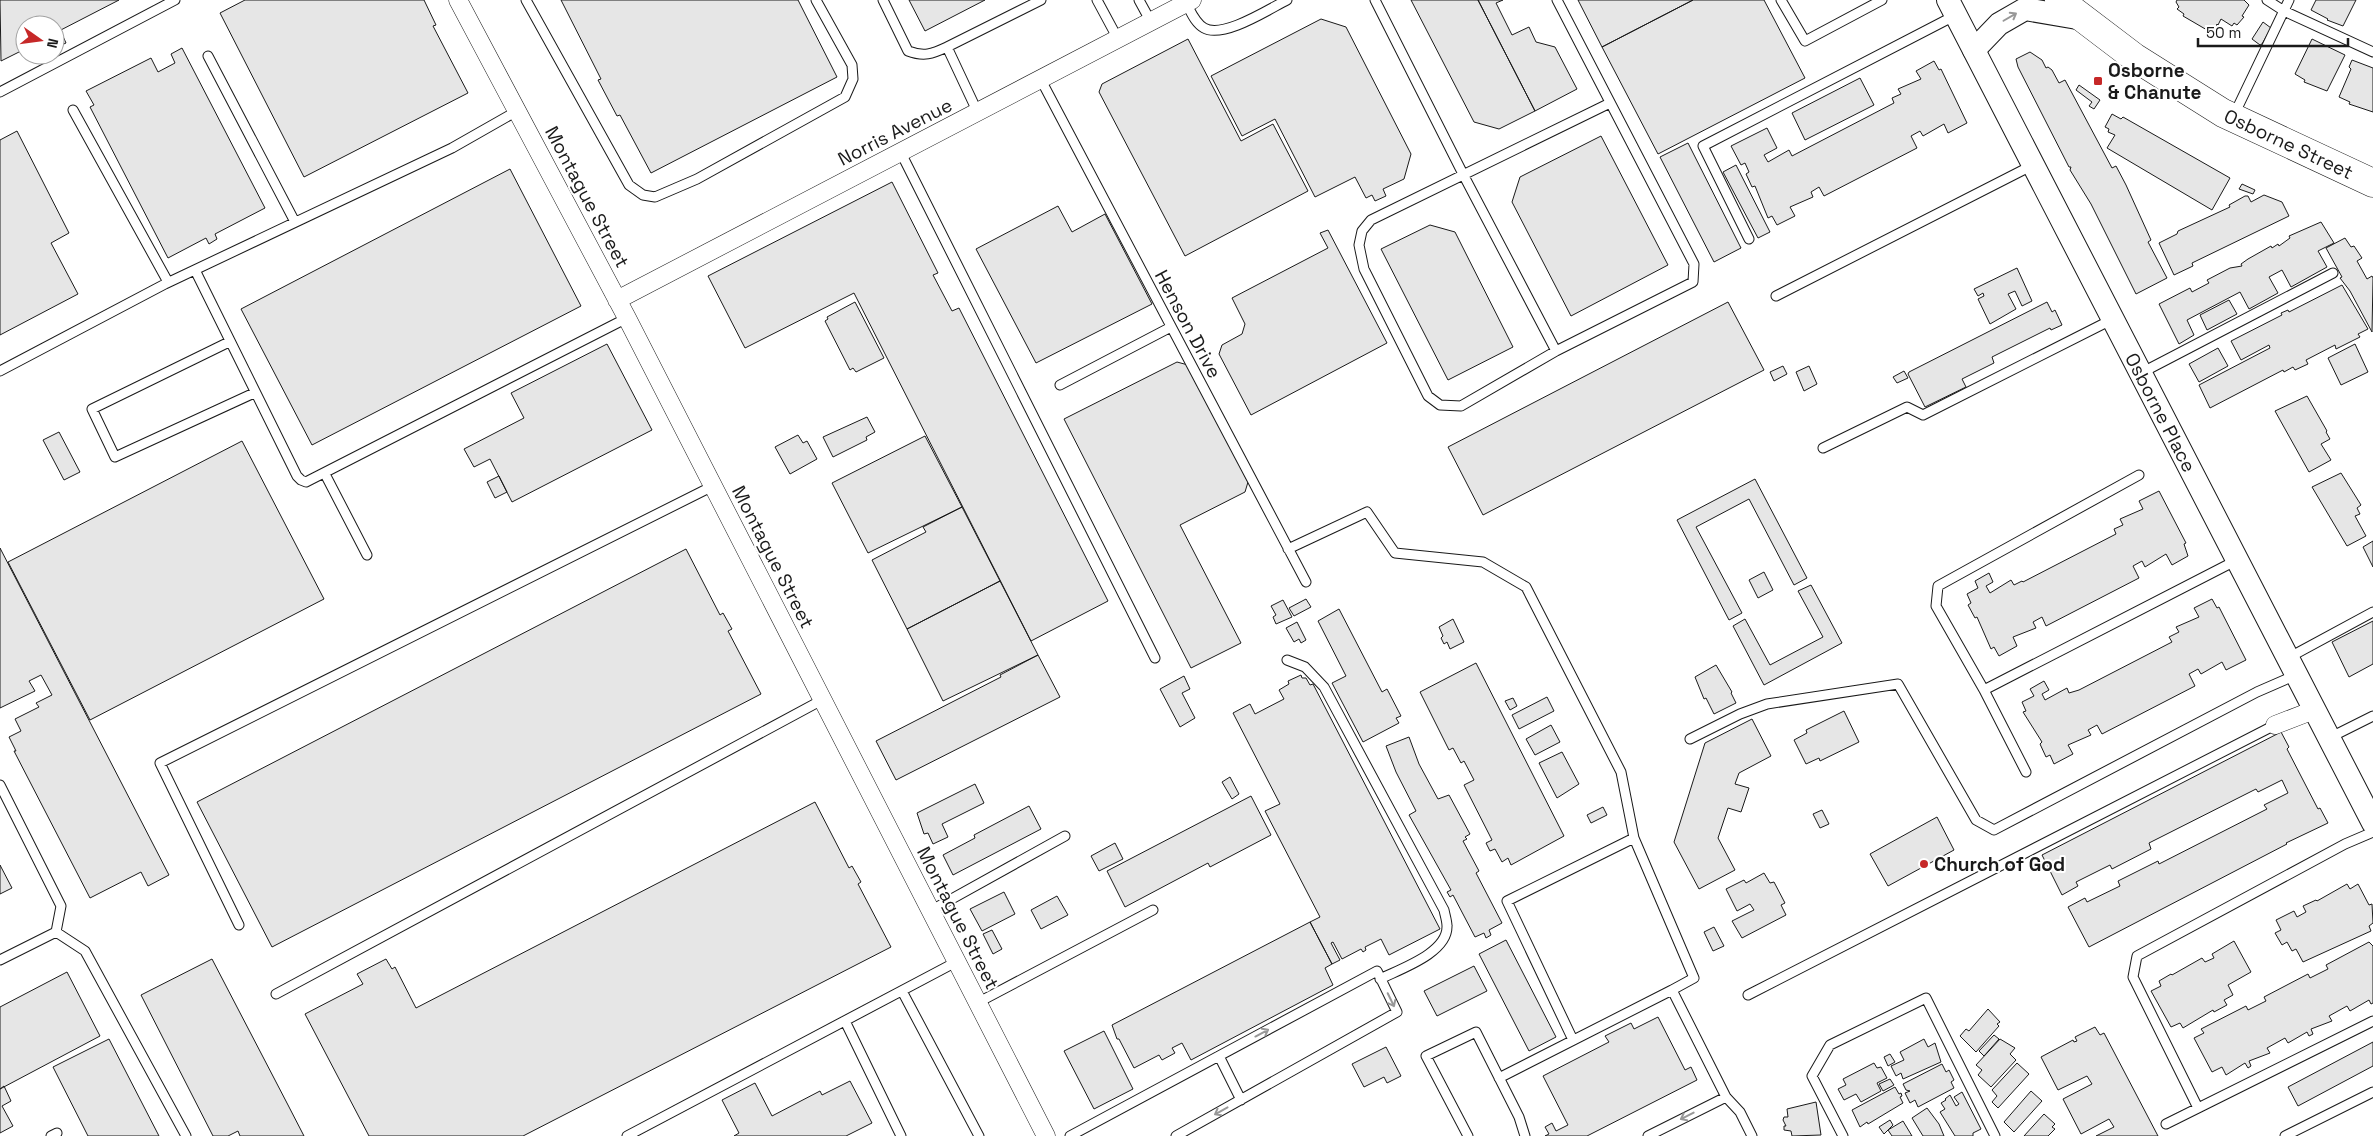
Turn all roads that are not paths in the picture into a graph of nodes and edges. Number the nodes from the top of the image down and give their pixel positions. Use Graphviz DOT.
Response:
graph roads {
  1 [pos="175,0"];
  2 [pos="458,0"];
  3 [pos="526,0"];
  4 [pos="816,0"];
  5 [pos="883,0"];
  6 [pos="1041,0"];
  7 [pos="1097,0"];
  8 [pos="1139,0"];
  9 [pos="1287,0"];
  10 [pos="1375,0"];
  11 [pos="1557,0"];
  12 [pos="1781,0"];
  13 [pos="1882,0"];
  14 [pos="2058,0"];
  15 [pos="2267,0"];
  16 [pos="2289,0"];
  17 [pos="1189,2"];
  18 [pos="1952,7"];
  19 [pos="2284,11"];
  20 [pos="2083,18"];
  21 [pos="1151,22"];
  22 [pos="1118,40"];
  23 [pos="947,47"];
  24 [pos="1974,50"];
  25 [pos="2373,52"];
  26 [pos="208,56"];
  27 [pos="1041,80"];
  28 [pos="0,92"];
  29 [pos="1610,103"];
  30 [pos="73,110"];
  31 [pos="517,111"];
  32 [pos="978,113"];
  33 [pos="2233,118"];
  34 [pos="901,153"];
  35 [pos="2034,165"];
  36 [pos="1464,176"];
  37 [pos="2373,184"];
  38 [pos="295,222"];
  39 [pos="1749,239"];
  40 [pos="195,270"];
  41 [pos="2333,274"];
  42 [pos="168,282"];
  43 [pos="1776,296"];
  44 [pos="617,300"];
  45 [pos="627,318"];
  46 [pos="2113,319"];
  47 [pos="1171,327"];
  48 [pos="229,342"];
  49 [pos="1556,351"];
  50 [pos="0,371"];
  51 [pos="2141,373"];
  52 [pos="1060,385"];
  53 [pos="254,393"];
  54 [pos="1823,448"];
  55 [pos="325,474"];
  56 [pos="2139,475"];
  57 [pos="713,486"];
  58 [pos="1288,549"];
  59 [pos="368,555"];
  60 [pos="2237,560"];
  61 [pos="1306,582"];
  62 [pos="2373,612"];
  63 [pos="1155,658"];
  64 [pos="1287,660"];
  65 [pos="2292,666"];
  66 [pos="1984,690"];
  67 [pos="822,700"];
  68 [pos="2314,710"];
  69 [pos="2373,716"];
  70 [pos="2275,725"];
  71 [pos="2329,738"];
  72 [pos="1690,739"];
  73 [pos="2026,772"];
  74 [pos="0,785"];
  75 [pos="2373,824"];
  76 [pos="2373,832"];
  77 [pos="1065,836"];
  78 [pos="1634,838"];
  79 [pos="1153,910"];
  80 [pos="930,911"];
  81 [pos="239,925"];
  82 [pos="56,932"];
  83 [pos="0,960"];
  84 [pos="956,962"];
  85 [pos="1380,979"];
  86 [pos="1672,990"];
  87 [pos="902,991"];
  88 [pos="276,994"];
  89 [pos="1748,995"];
  90 [pos="977,1003"];
  91 [pos="845,1021"];
  92 [pos="2373,1021"];
  93 [pos="1573,1040"];
  94 [pos="1219,1056"];
  95 [pos="1499,1078"];
  96 [pos="2373,1092"];
  97 [pos="1726,1097"];
  98 [pos="1241,1100"];
  99 [pos="2198,1108"];
  100 [pos="2166,1124"];
  101 [pos="1082,1133"];
  102 [pos="1748,1135"];
  103 [pos="186,1136"];
  104 [pos="627,1136"];
  105 [pos="900,1136"];
  106 [pos="979,1136"];
  107 [pos="1046,1136"];
  108 [pos="1070,1136"];
  109 [pos="1176,1136"];
  110 [pos="1468,1136"];
  111 [pos="1525,1136"];
  112 [pos="1648,1136"];
  113 [pos="1844,1136"];
  114 [pos="1994,1136"];
  115 [pos="2285,1136"];
  1 -- 28 [label="lane"];
  2 -- 31 [label="street, Montague Street"];
  3 -- 4 [label="lane"];
  5 -- 23 [label="lane"];
  6 -- 23 [label="lane"];
  7 -- 22 [label="lane"];
  8 -- 21 [label="lane"];
  9 -- 17 [label="lane"];
  10 -- 36 [label="lane"];
  11 -- 29 [label="lane"];
  12 -- 13 [label="lane"];
  14 -- 20 [label="main road, Osborne Street"];
  15 -- 19 [label="lane"];
  16 -- 19 [label="lane"];
  17 -- 21 [label="street, Norris Avenue"];
  18 -- 24 [label="street, Osborne Place"];
  18 -- 39 [label="lane"];
  19 -- 25 [label="lane"];
  19 -- 33 [label="lane"];
  24 -- 20 [label="street, one-way"];
  20 -- 33 [label="main road, Osborne Street"];
  21 -- 22 [label="street, Norris Avenue"];
  22 -- 27 [label="street, Norris Avenue"];
  23 -- 32 [label="lane"];
  24 -- 35 [label="street, Osborne Place"];
  26 -- 38 [label="lane"];
  27 -- 32 [label="street, Norris Avenue"];
  27 -- 47 [label="lane, Henson Drive"];
  29 -- 36 [label="lane"];
  29 -- 49 [label="lane"];
  30 -- 42 [label="lane"];
  31 -- 38 [label="lane"];
  31 -- 44 [label="street, Montague Street"];
  32 -- 34 [label="street, Norris Avenue"];
  33 -- 37 [label="main road, Osborne Street"];
  34 -- 44 [label="street, Norris Avenue"];
  34 -- 63 [label="lane"];
  35 -- 43 [label="lane"];
  35 -- 46 [label="street, Osborne Place"];
  36 -- 49 [label="lane"];
  36 -- 49 [label="lane"];
  38 -- 40 [label="lane"];
  40 -- 42 [label="lane"];
  40 -- 48 [label="lane"];
  41 -- 51 [label="lane"];
  42 -- 50 [label="lane"];
  44 -- 45 [label="street, Montague Street"];
  45 -- 55 [label="lane"];
  45 -- 57 [label="street, Montague Street"];
  46 -- 51 [label="street, Osborne Place"];
  46 -- 54 [label="lane"];
  47 -- 52 [label="lane"];
  47 -- 58 [label="lane, Henson Drive"];
  48 -- 53 [label="lane"];
  48 -- 53 [label="lane"];
  51 -- 60 [label="street, Osborne Place"];
  53 -- 55 [label="lane"];
  55 -- 59 [label="lane"];
  56 -- 66 [label="lane"];
  57 -- 67 [label="street, Montague Street"];
  57 -- 81 [label="lane"];
  58 -- 61 [label="lane, Henson Drive"];
  58 -- 78 [label="lane"];
  60 -- 65 [label="street, Osborne Place"];
  60 -- 66 [label="lane"];
  62 -- 65 [label="lane"];
  64 -- 85 [label="lane"];
  65 -- 68 [label="street, Osborne Place"];
  65 -- 72 [label="lane"];
  66 -- 73 [label="lane"];
  67 -- 80 [label="street, Montague Street"];
  67 -- 88 [label="lane"];
  68 -- 70 [label="street"];
  68 -- 71 [label="street, Osborne Place"];
  69 -- 71 [label="lane"];
  70 -- 89 [label="lane"];
  71 -- 75 [label="street, Osborne Place"];
  74 -- 82 [label="lane"];
  76 -- 99 [label="lane"];
  77 -- 80 [label="lane"];
  78 -- 86 [label="lane"];
  78 -- 93 [label="lane"];
  79 -- 90 [label="lane"];
  80 -- 84 [label="street, Montague Street"];
  82 -- 83 [label="lane"];
  82 -- 103 [label="lane"];
  84 -- 87 [label="lane"];
  84 -- 90 [label="street, Montague Street"];
  94 -- 85 [label="lane, one-way"];
  85 -- 98 [label="lane, one-way"];
  86 -- 93 [label="lane"];
  86 -- 97 [label="lane"];
  87 -- 91 [label="lane"];
  87 -- 106 [label="lane"];
  90 -- 107 [label="street, Montague Street"];
  91 -- 104 [label="lane"];
  91 -- 105 [label="lane"];
  92 -- 99 [label="lane"];
  93 -- 95 [label="lane"];
  94 -- 98 [label="lane"];
  94 -- 101 [label="lane"];
  95 -- 110 [label="lane"];
  95 -- 111 [label="lane"];
  96 -- 115 [label="lane"];
  97 -- 102 [label="lane"];
  97 -- 112 [label="lane, one-way"];
  98 -- 109 [label="lane, one-way"];
  99 -- 100 [label="lane"];
  101 -- 108 [label="lane"];
  113 -- 114 [label="lane"];
}
